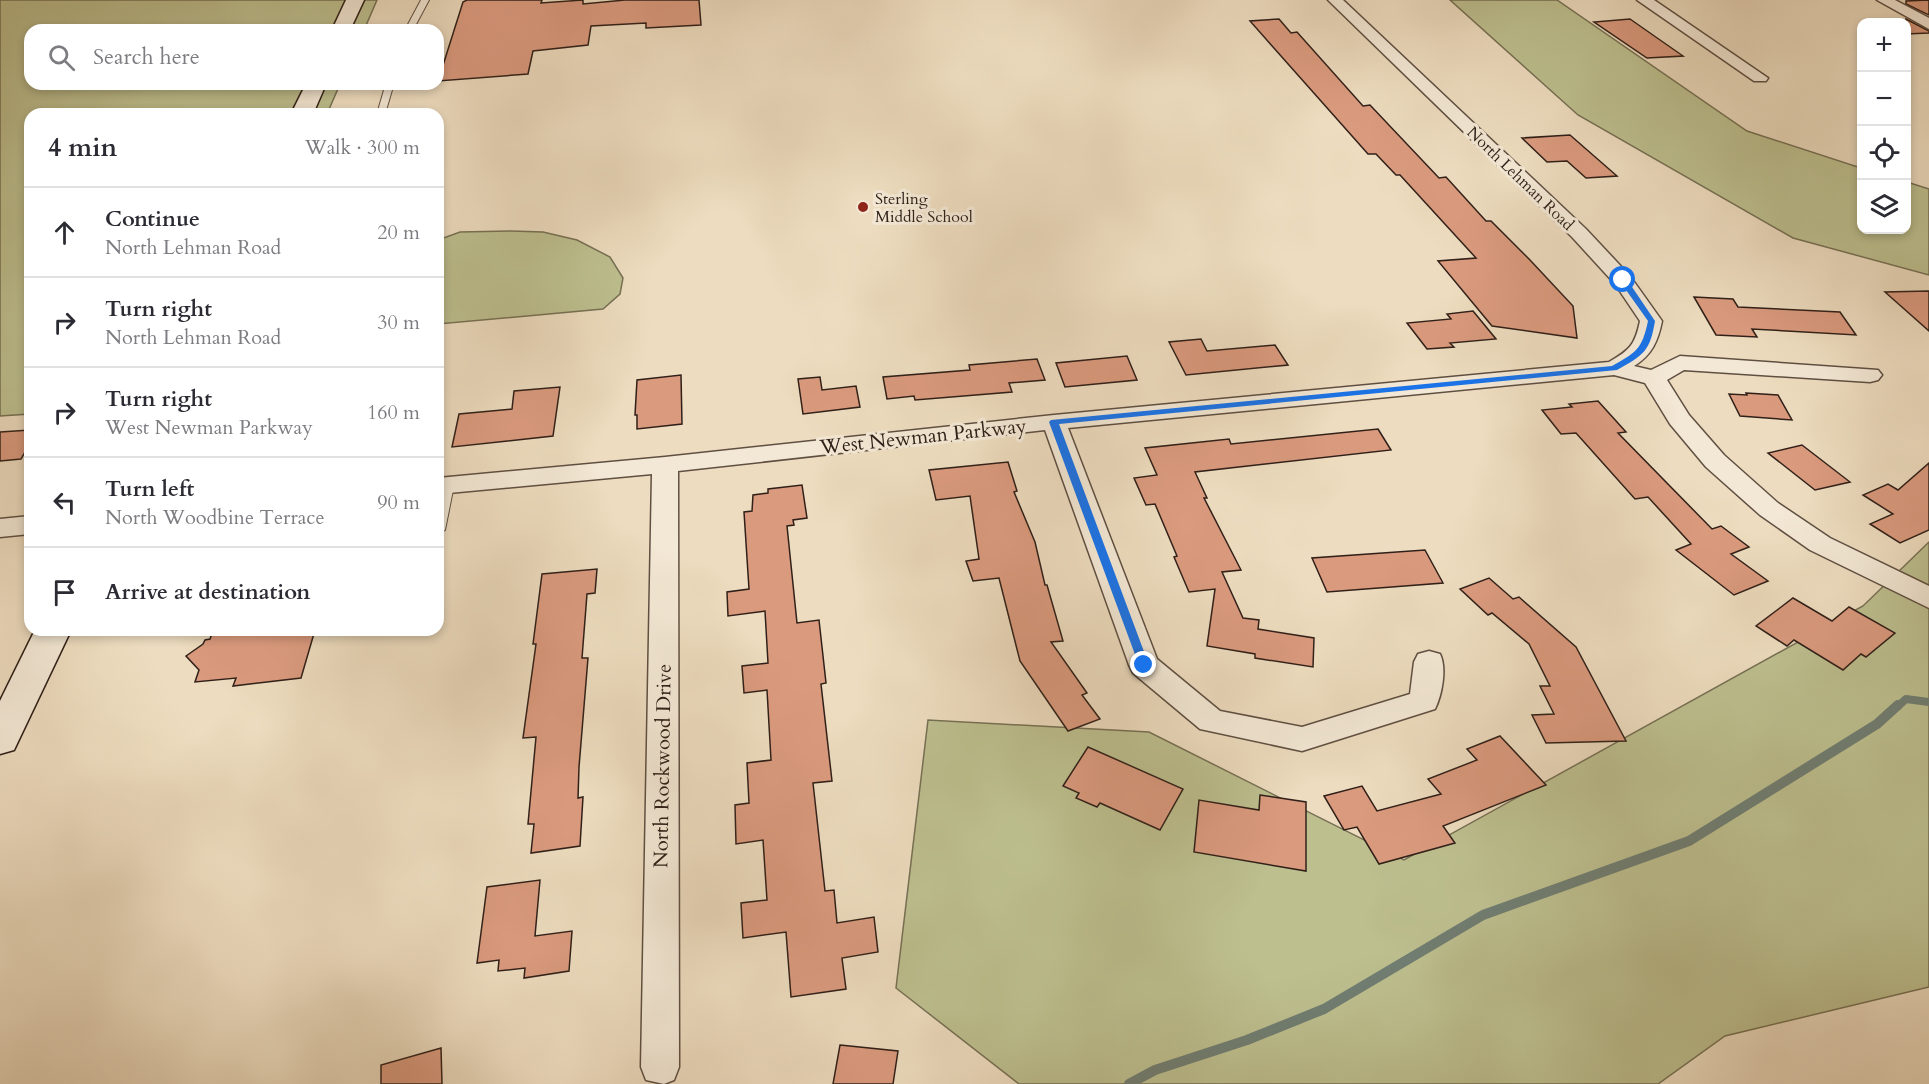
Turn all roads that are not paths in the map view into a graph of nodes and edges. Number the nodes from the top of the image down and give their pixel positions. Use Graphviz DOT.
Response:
graph roads {
  1 [pos="355,0"];
  2 [pos="425,0"];
  3 [pos="1335,0"];
  4 [pos="1644,0"];
  5 [pos="1884,0"];
  6 [pos="344,24"];
  7 [pos="412,24"];
  8 [pos="1929,24"];
  9 [pos="1760,78"];
  10 [pos="313,90"];
  11 [pos="388,90"];
  12 [pos="305,108"];
  13 [pos="383,108"];
  14 [pos="1614,368"];
  15 [pos="1870,375"];
  16 [pos="1654,378"];
  17 [pos="1054,422"];
  18 [pos="665,465"];
  19 [pos="444,486"];
  20 [pos="24,526"];
  21 [pos="0,528"];
  22 [pos="1929,598"];
  23 [pos="50,636"];
  24 [pos="1429,662"];
  25 [pos="0,739"];
  26 [pos="660,1067"];
  1 -- 6 [label="main road"];
  2 -- 7 [label="lane"];
  3 -- 14 [label="street, North Lehman Road"];
  4 -- 9 [label="street"];
  5 -- 8 [label="street"];
  10 -- 12 [label="main road"];
  11 -- 13 [label="lane"];
  14 -- 16 [label="street, West Newman Parkway"];
  14 -- 17 [label="street, West Newman Parkway"];
  15 -- 16 [label="street"];
  16 -- 22 [label="street"];
  17 -- 18 [label="street, West Newman Parkway"];
  17 -- 24 [label="street"];
  18 -- 19 [label="street, West Newman Parkway"];
  18 -- 26 [label="street, North Rockwood Drive"];
  20 -- 21 [label="street"];
  23 -- 25 [label="main road"];
}
